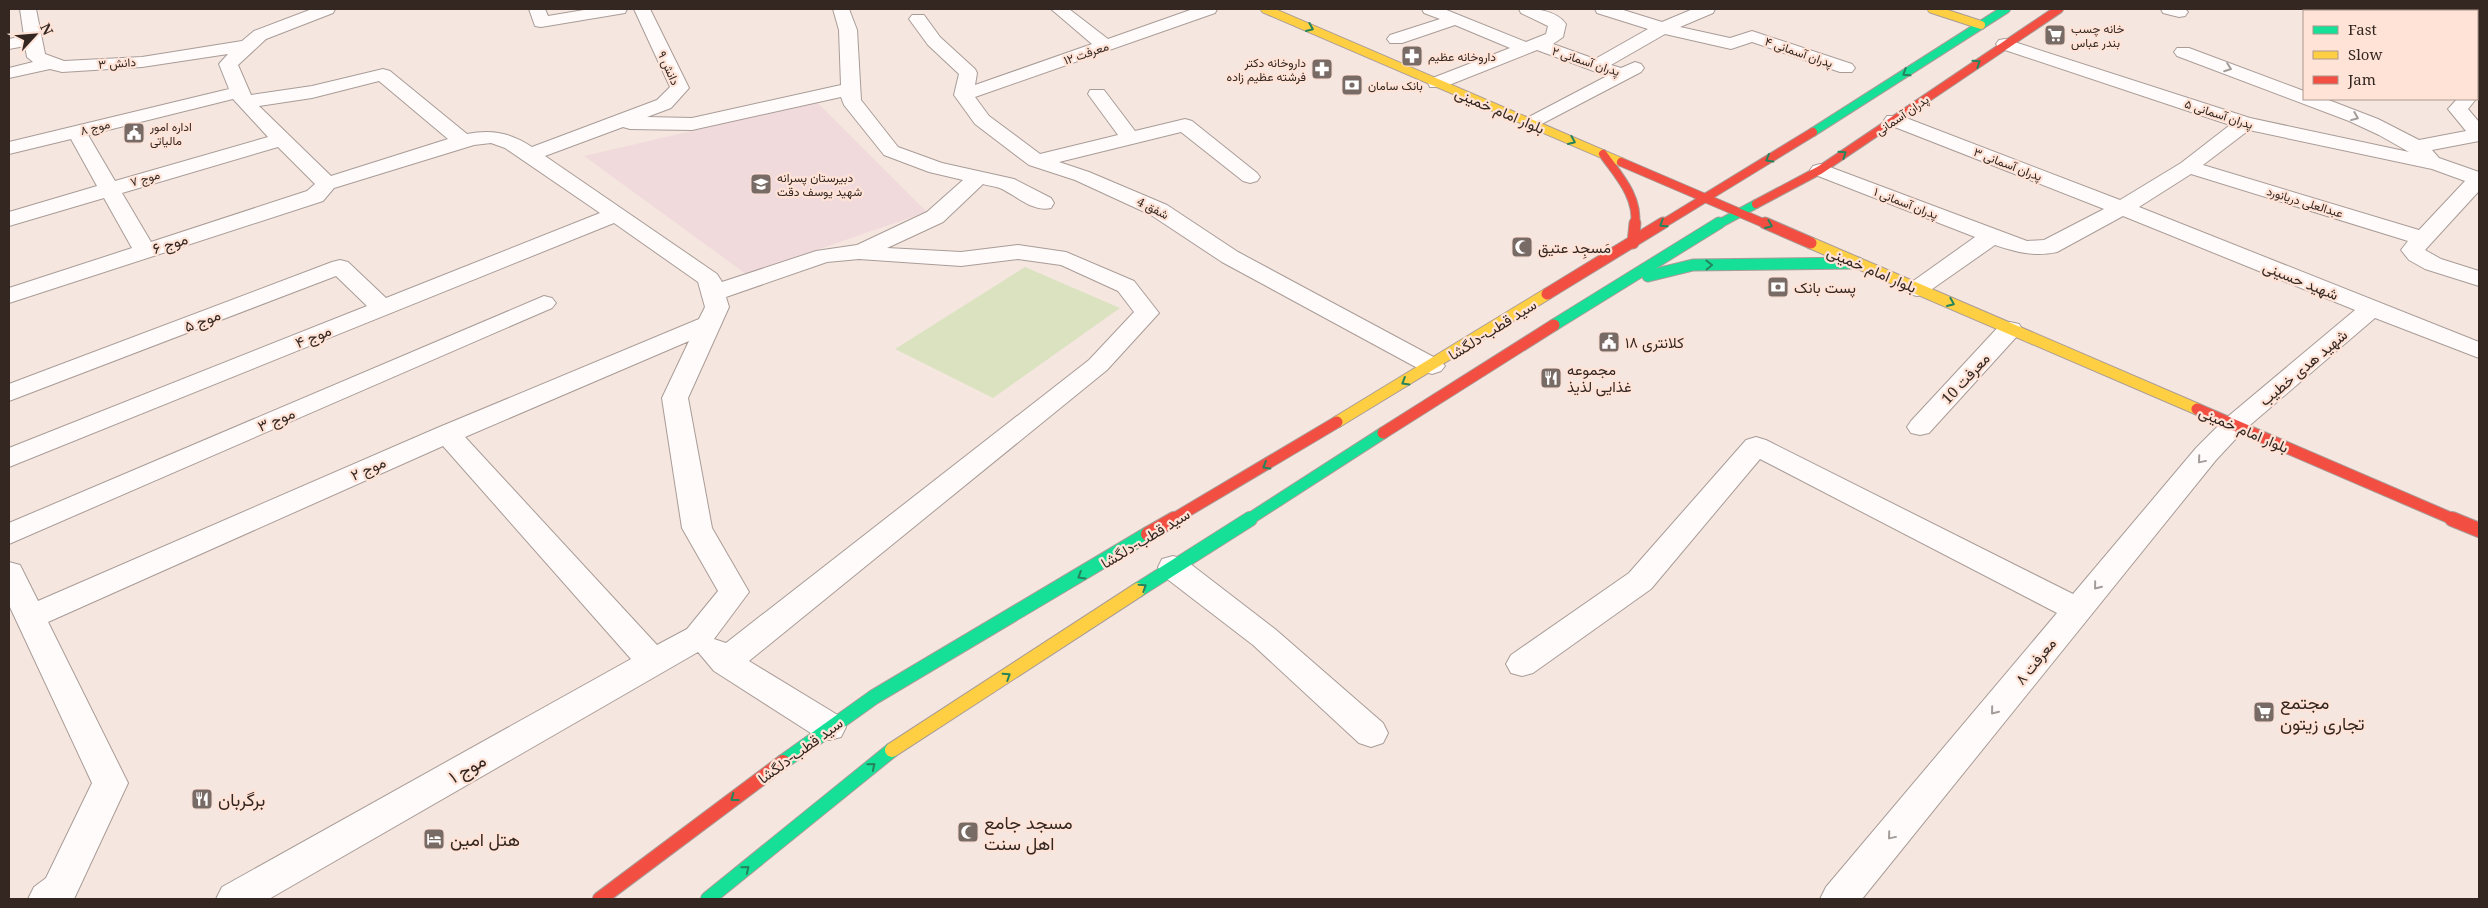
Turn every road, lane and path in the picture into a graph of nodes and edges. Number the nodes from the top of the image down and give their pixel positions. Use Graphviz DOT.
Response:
graph roads {
  1 [pos="28,9"];
  2 [pos="327,9"];
  3 [pos="537,9"];
  4 [pos="619,9"];
  5 [pos="642,9"];
  6 [pos="841,9"];
  7 [pos="1060,9"];
  8 [pos="1209,9"];
  9 [pos="1265,9"];
  10 [pos="1430,9"];
  11 [pos="1603,9"];
  12 [pos="1707,9"];
  13 [pos="1932,9"];
  14 [pos="2006,9"];
  15 [pos="2060,9"];
  16 [pos="1534,10"];
  17 [pos="918,19"];
  18 [pos="1454,20"];
  19 [pos="1981,25"];
  20 [pos="1663,28"];
  21 [pos="32,39"];
  22 [pos="1396,39"];
  23 [pos="9,44"];
  24 [pos="2005,44"];
  25 [pos="248,46"];
  26 [pos="1106,46"];
  27 [pos="1531,46"];
  28 [pos="2183,52"];
  29 [pos="52,63"];
  30 [pos="1595,66"];
  31 [pos="1846,68"];
  32 [pos="9,73"];
  33 [pos="1438,83"];
  34 [pos="850,89"];
  35 [pos="1097,94"];
  36 [pos="963,95"];
  37 [pos="242,97"];
  38 [pos="2303,97"];
  39 [pos="2312,100"];
  40 [pos="2466,100"];
  41 [pos="1894,120"];
  42 [pos="616,123"];
  43 [pos="1532,123"];
  44 [pos="2245,123"];
  45 [pos="76,132"];
  46 [pos="2479,134"];
  47 [pos="1130,138"];
  48 [pos="282,139"];
  49 [pos="463,141"];
  50 [pos="2416,147"];
  51 [pos="9,148"];
  52 [pos="1603,154"];
  53 [pos="530,155"];
  54 [pos="1036,161"];
  55 [pos="2438,164"];
  56 [pos="2188,167"];
  57 [pos="1820,170"];
  58 [pos="1250,177"];
  59 [pos="977,178"];
  60 [pos="2479,179"];
  61 [pos="327,184"];
  62 [pos="108,189"];
  63 [pos="1704,197"];
  64 [pos="1043,203"];
  65 [pos="2122,208"];
  66 [pos="1739,212"];
  67 [pos="617,214"];
  68 [pos="9,219"];
  69 [pos="1992,236"];
  70 [pos="2422,238"];
  71 [pos="1633,243"];
  72 [pos="145,252"];
  73 [pos="859,252"];
  74 [pos="1858,263"];
  75 [pos="2479,279"];
  76 [pos="1627,282"];
  77 [pos="1917,289"];
  78 [pos="713,294"];
  79 [pos="9,296"];
  80 [pos="544,303"];
  81 [pos="383,308"];
  82 [pos="2371,309"];
  83 [pos="709,324"];
  84 [pos="2010,329"];
  85 [pos="2479,351"];
  86 [pos="1432,366"];
  87 [pos="9,393"];
  88 [pos="2234,425"];
  89 [pos="1920,427"];
  90 [pos="446,434"];
  91 [pos="9,458"];
  92 [pos="2479,530"];
  93 [pos="9,534"];
  94 [pos="1173,567"];
  95 [pos="9,573"];
  96 [pos="2078,610"];
  97 [pos="30,617"];
  98 [pos="698,637"];
  99 [pos="653,662"];
  100 [pos="725,662"];
  101 [pos="1522,664"];
  102 [pos="829,727"];
  103 [pos="1371,733"];
  104 [pos="47,899"];
  105 [pos="235,899"];
  106 [pos="600,899"];
  107 [pos="708,899"];
  108 [pos="1839,899"];
  1 -- 21 [label="street"];
  2 -- 25 [label="street"];
  3 -- 4 [label="street"];
  5 -- 42 [label="street, دانش ۹"];
  6 -- 34 [label="street"];
  7 -- 26 [label="street"];
  8 -- 26 [label="street, معرفت ۱۲"];
  9 -- 33 [label="main road, بلوار امام خمینی, one-way"];
  10 -- 18 [label="street, پدران آسمانی ۲"];
  11 -- 20 [label="street"];
  12 -- 20 [label="street"];
  13 -- 19 [label="main road"];
  14 -- 19 [label="main road"];
  15 -- 24 [label="main road, پدران آسمانی"];
  16 -- 27 [label="street"];
  17 -- 36 [label="street"];
  18 -- 22 [label="street"];
  18 -- 27 [label="street, پدران آسمانی ۲"];
  19 -- 63 [label="main road, one-way"];
  20 -- 30 [label="street"];
  20 -- 31 [label="street, پدران آسمانی ۴"];
  21 -- 23 [label="street"];
  21 -- 29 [label="street"];
  41 -- 24 [label="main road, پدران آسمانی, one-way"];
  24 -- 44 [label="street, پدران آسمانی ۵"];
  25 -- 29 [label="street, دانش ۳"];
  25 -- 37 [label="street"];
  26 -- 36 [label="street, معرفت ۱۲"];
  27 -- 30 [label="street, پدران آسمانی ۲"];
  27 -- 33 [label="street"];
  28 -- 38 [label="street, one-way"];
  29 -- 32 [label="street"];
  30 -- 43 [label="street, پدران آسمانی ۲"];
  33 -- 43 [label="main road, بلوار امام خمینی"];
  34 -- 42 [label="street"];
  34 -- 59 [label="street"];
  35 -- 47 [label="street"];
  36 -- 54 [label="street, شفق 4"];
  37 -- 45 [label="street, موج ۸"];
  37 -- 48 [label="street"];
  37 -- 49 [label="street, موج ۸"];
  39 -- 50 [label="street, one-way"];
  40 -- 46 [label="street"];
  57 -- 41 [label="main road, پدران آسمانی, one-way"];
  41 -- 65 [label="street, پدران آسمانی ۳"];
  42 -- 53 [label="street"];
  43 -- 52 [label="main road, بلوار امام خمینی, one-way"];
  44 -- 55 [label="street, پدران آسمانی ۵"];
  44 -- 56 [label="street, پدران آسمانی ۱"];
  45 -- 51 [label="street, موج ۸"];
  45 -- 62 [label="street"];
  46 -- 50 [label="street"];
  47 -- 54 [label="street"];
  47 -- 58 [label="street"];
  48 -- 61 [label="street"];
  48 -- 62 [label="street, موج ۷"];
  49 -- 53 [label="street, موج ۶"];
  49 -- 61 [label="street, موج ۶"];
  50 -- 55 [label="street"];
  52 -- 63 [label="main road, بلوار امام خمینی"];
  52 -- 71 [label="main road"];
  53 -- 67 [label="street, موج ۶"];
  54 -- 86 [label="street, شفق 4"];
  55 -- 60 [label="street"];
  56 -- 65 [label="street, پدران آسمانی ۱"];
  56 -- 70 [label="street, عبدالعلی دریانورد"];
  57 -- 66 [label="main road, پدران آسمانی"];
  57 -- 69 [label="street, پدران آسمانی ۱"];
  59 -- 64 [label="street"];
  59 -- 73 [label="street"];
  60 -- 70 [label="street"];
  61 -- 72 [label="street, موج ۶"];
  62 -- 68 [label="street, موج ۷"];
  62 -- 72 [label="street"];
  63 -- 66 [label="main road, بلوار امام خمینی"];
  63 -- 71 [label="main road, سید قطب-دلگشا, one-way"];
  65 -- 69 [label="street, پدران آسمانی ۱"];
  65 -- 82 [label="street, شهید حسینی"];
  66 -- 74 [label="main road, بلوار امام خمینی, one-way"];
  66 -- 76 [label="main road, سید قطب-دلگشا"];
  67 -- 78 [label="street, موج ۶"];
  67 -- 81 [label="street, موج ۴"];
  69 -- 77 [label="street"];
  70 -- 75 [label="street"];
  71 -- 86 [label="main road, سید قطب-دلگشا"];
  72 -- 79 [label="street, موج ۶"];
  73 -- 78 [label="street"];
  73 -- 100 [label="street"];
  76 -- 74 [label="main road, one-way"];
  74 -- 77 [label="main road, بلوار امام خمینی"];
  76 -- 94 [label="main road, سید قطب-دلگشا"];
  77 -- 84 [label="main road, بلوار امام خمینی, one-way"];
  78 -- 83 [label="street"];
  80 -- 93 [label="street, موج ۳"];
  81 -- 87 [label="street, موج ۵"];
  81 -- 91 [label="street, موج ۴"];
  82 -- 85 [label="street, شهید حسینی"];
  82 -- 88 [label="street, شهید هدی خطیب"];
  83 -- 90 [label="street, موج ۲"];
  83 -- 98 [label="street"];
  84 -- 88 [label="main road, بلوار امام خمینی"];
  84 -- 89 [label="street, معرفت 10"];
  86 -- 102 [label="main road, سید قطب-دلگشا, one-way"];
  88 -- 92 [label="main road, بلوار امام خمینی"];
  88 -- 96 [label="street, معرفت ۸, one-way"];
  90 -- 97 [label="street, موج ۲"];
  90 -- 99 [label="street"];
  94 -- 103 [label="street"];
  107 -- 94 [label="main road, سید قطب-دلگشا, one-way"];
  95 -- 97 [label="street"];
  96 -- 101 [label="street"];
  96 -- 108 [label="street, معرفت ۸, one-way"];
  97 -- 104 [label="street"];
  98 -- 99 [label="street, موج ۱"];
  98 -- 100 [label="street"];
  99 -- 105 [label="street, موج ۱"];
  100 -- 102 [label="street"];
  102 -- 106 [label="main road, سید قطب-دلگشا, one-way"];
}
